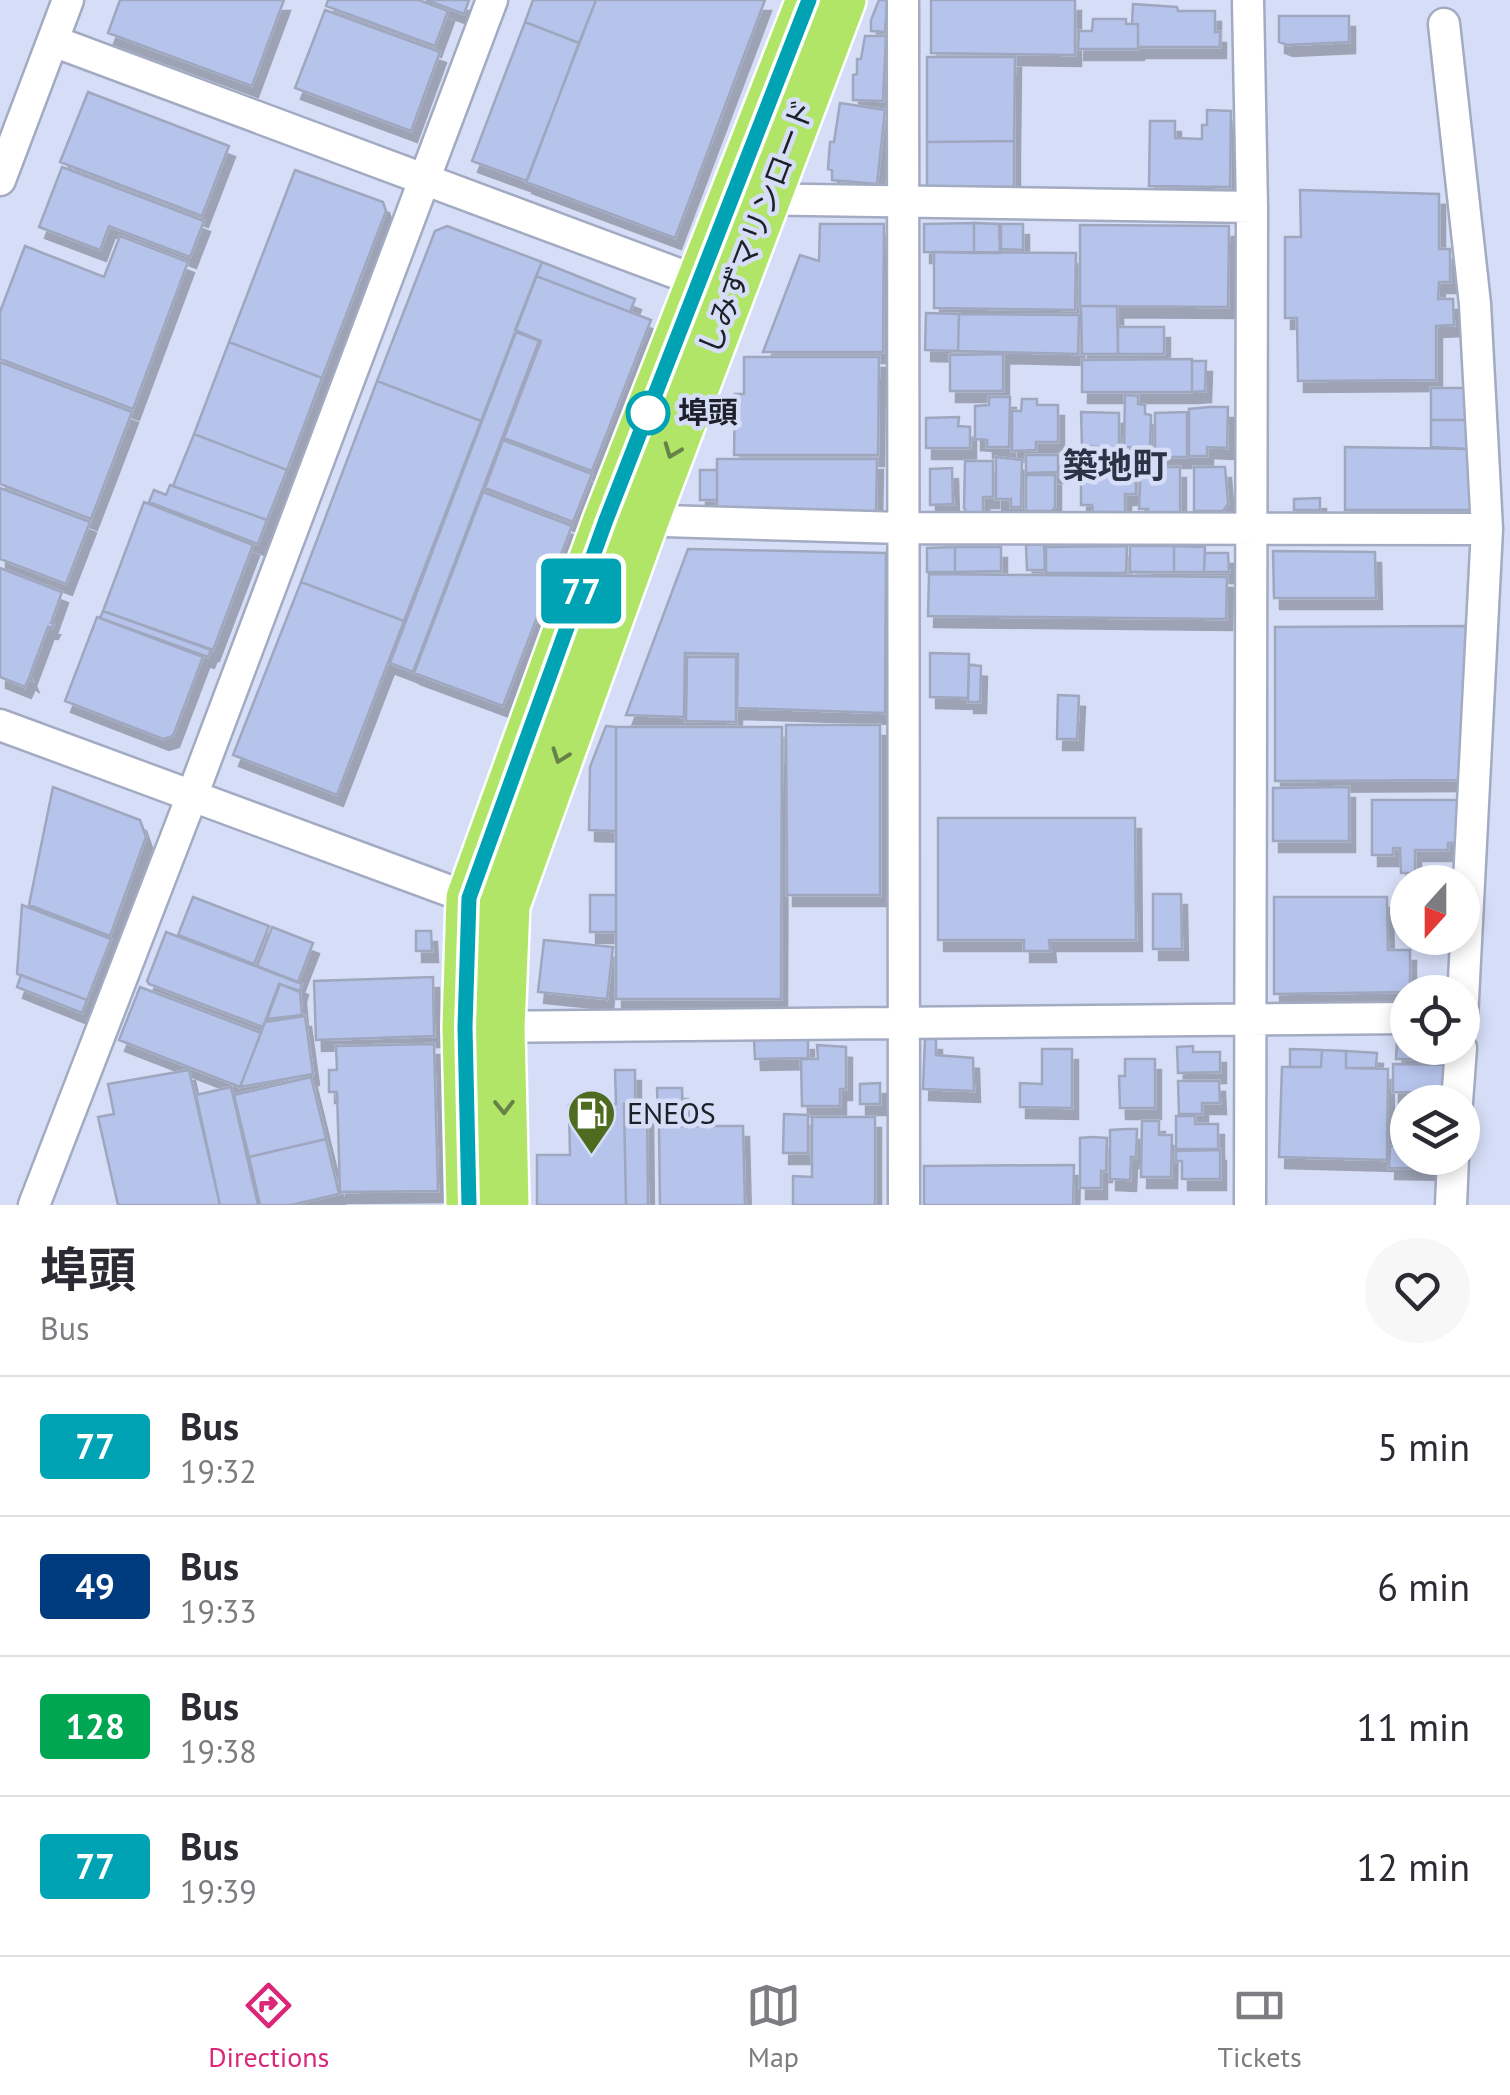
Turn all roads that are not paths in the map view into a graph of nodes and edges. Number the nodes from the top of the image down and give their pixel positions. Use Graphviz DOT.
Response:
graph roads {
  1 [pos="68,0"];
  2 [pos="492,0"];
  3 [pos="809,0"];
  4 [pos="843,0"];
  5 [pos="903,0"];
  6 [pos="1248,0"];
  7 [pos="1444,24"];
  8 [pos="53,41"];
  9 [pos="0,180"];
  10 [pos="423,181"];
  11 [pos="750,199"];
  12 [pos="902,204"];
  13 [pos="1252,207"];
  14 [pos="700,282"];
  15 [pos="626,520"];
  16 [pos="1250,527"];
  17 [pos="902,528"];
  18 [pos="1487,529"];
  19 [pos="0,725"];
  20 [pos="192,796"];
  21 [pos="469,898"];
  22 [pos="1464,975"];
  23 [pos="1249,1018"];
  24 [pos="1390,1018"];
  25 [pos="904,1021"];
  26 [pos="483,1027"];
  27 [pos="1452,1175"];
  28 [pos="34,1205"];
  29 [pos="469,1205"];
  30 [pos="506,1205"];
  31 [pos="904,1205"];
  32 [pos="1250,1205"];
  33 [pos="1451,1205"];
  1 -- 8 [label="street"];
  2 -- 10 [label="street"];
  3 -- 11 [label="highway, しみずマリンロード"];
  4 -- 11 [label="highway, しみずマリンロード"];
  5 -- 12 [label="street"];
  6 -- 13 [label="street"];
  7 -- 18 [label="street"];
  8 -- 9 [label="street"];
  8 -- 10 [label="street"];
  10 -- 14 [label="street"];
  10 -- 20 [label="street"];
  11 -- 12 [label="street"];
  11 -- 14 [label="highway, しみずマリンロード"];
  11 -- 15 [label="highway, しみずマリンロード, one-way"];
  12 -- 13 [label="street"];
  12 -- 17 [label="street"];
  13 -- 16 [label="street"];
  14 -- 15 [label="highway, しみずマリンロード"];
  15 -- 17 [label="street"];
  15 -- 21 [label="highway, しみずマリンロード"];
  15 -- 26 [label="highway, しみずマリンロード, one-way"];
  16 -- 17 [label="street"];
  16 -- 18 [label="street"];
  16 -- 23 [label="street"];
  17 -- 25 [label="street"];
  18 -- 22 [label="street"];
  19 -- 20 [label="street"];
  20 -- 21 [label="street"];
  20 -- 28 [label="street"];
  21 -- 26 [label="highway, しみずマリンロード"];
  23 -- 24 [label="street"];
  23 -- 25 [label="street"];
  23 -- 32 [label="street"];
  25 -- 26 [label="street"];
  25 -- 31 [label="street"];
  26 -- 29 [label="highway, しみずマリンロード"];
  26 -- 30 [label="highway, しみずマリンロード, one-way"];
  27 -- 33 [label="street"];
}
